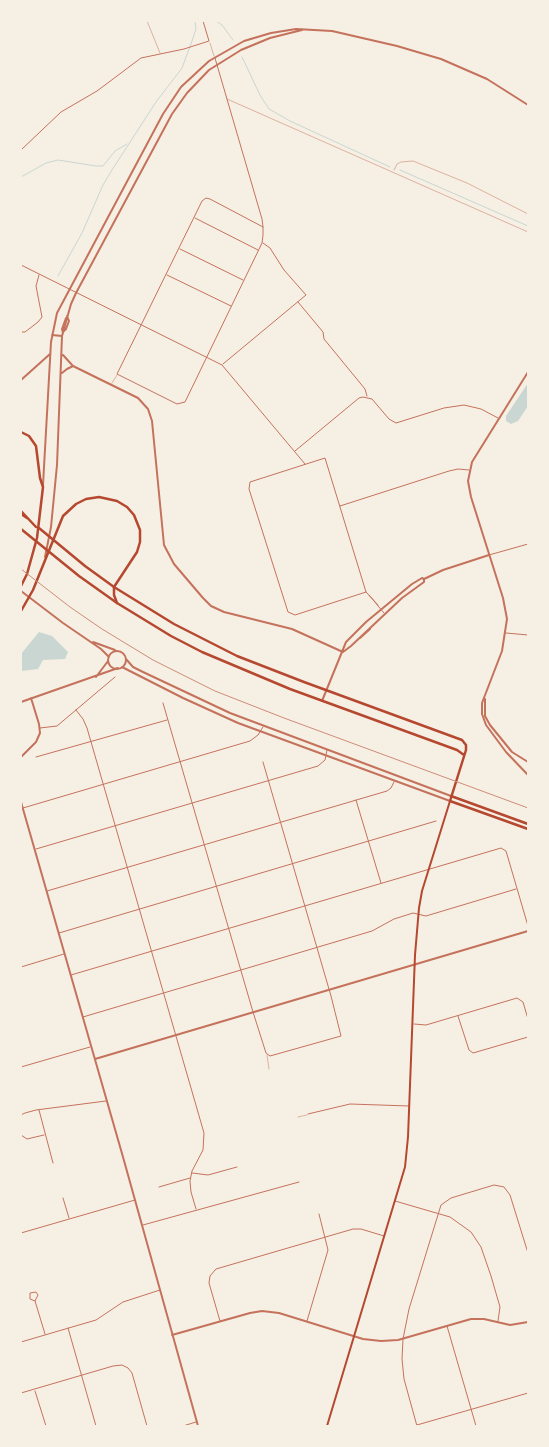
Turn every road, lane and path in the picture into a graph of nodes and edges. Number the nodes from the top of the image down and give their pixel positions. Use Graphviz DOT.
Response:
graph roads {
  1 [pos="147,21"];
  2 [pos="203,21"];
  3 [pos="302,30"];
  4 [pos="210,41"];
  5 [pos="160,54"];
  6 [pos="214,58"];
  7 [pos="216,65"];
  8 [pos="227,99"];
  9 [pos="528,105"];
  10 [pos="21,150"];
  11 [pos="394,172"];
  12 [pos="528,214"];
  13 [pos="194,218"];
  14 [pos="263,227"];
  15 [pos="528,232"];
  16 [pos="262,243"];
  17 [pos="179,248"];
  18 [pos="259,250"];
  19 [pos="21,265"];
  20 [pos="39,274"];
  21 [pos="166,274"];
  22 [pos="244,280"];
  23 [pos="70,290"];
  24 [pos="76,293"];
  25 [pos="298,302"];
  26 [pos="231,307"];
  27 [pos="141,325"];
  28 [pos="22,332"];
  29 [pos="52,335"];
  30 [pos="62,336"];
  31 [pos="62,353"];
  32 [pos="50,354"];
  33 [pos="207,357"];
  34 [pos="222,365"];
  35 [pos="73,366"];
  36 [pos="528,372"];
  37 [pos="117,374"];
  38 [pos="61,375"];
  39 [pos="21,380"];
  40 [pos="112,385"];
  41 [pos="368,397"];
  42 [pos="498,418"];
  43 [pos="21,432"];
  44 [pos="295,451"];
  45 [pos="306,464"];
  46 [pos="469,470"];
  47 [pos="42,487"];
  48 [pos="340,506"];
  49 [pos="21,512"];
  50 [pos="21,529"];
  51 [pos="528,544"];
  52 [pos="489,555"];
  53 [pos="45,557"];
  54 [pos="424,579"];
  55 [pos="21,586"];
  56 [pos="114,587"];
  57 [pos="21,590"];
  58 [pos="366,592"];
  59 [pos="117,603"];
  60 [pos="22,609"];
  61 [pos="381,609"];
  62 [pos="385,614"];
  63 [pos="506,633"];
  64 [pos="528,635"];
  65 [pos="89,640"];
  66 [pos="117,651"];
  67 [pos="343,652"];
  68 [pos="109,657"];
  69 [pos="126,659"];
  70 [pos="108,661"];
  71 [pos="122,667"];
  72 [pos="118,668"];
  73 [pos="96,677"];
  74 [pos="114,677"];
  75 [pos="326,690"];
  76 [pos="485,697"];
  77 [pos="31,698"];
  78 [pos="322,701"];
  79 [pos="21,702"];
  80 [pos="163,703"];
  81 [pos="76,710"];
  82 [pos="168,719"];
  83 [pos="263,726"];
  84 [pos="40,728"];
  85 [pos="261,731"];
  86 [pos="91,742"];
  87 [pos="327,750"];
  88 [pos="326,756"];
  89 [pos="464,756"];
  90 [pos="21,757"];
  91 [pos="36,757"];
  92 [pos="180,761"];
  93 [pos="263,762"];
  94 [pos="528,762"];
  95 [pos="528,775"];
  96 [pos="268,781"];
  97 [pos="394,781"];
  98 [pos="103,784"];
  99 [pos="452,796"];
  100 [pos="356,800"];
  101 [pos="450,801"];
  102 [pos="21,802"];
  103 [pos="192,803"];
  104 [pos="23,808"];
  105 [pos="436,822"];
  106 [pos="280,823"];
  107 [pos="528,824"];
  108 [pos="115,826"];
  109 [pos="528,829"];
  110 [pos="369,842"];
  111 [pos="204,845"];
  112 [pos="35,850"];
  113 [pos="292,864"];
  114 [pos="127,868"];
  115 [pos="428,870"];
  116 [pos="381,884"];
  117 [pos="216,887"];
  118 [pos="517,888"];
  119 [pos="47,891"];
  120 [pos="304,906"];
  121 [pos="139,909"];
  122 [pos="418,914"];
  123 [pos="528,926"];
  124 [pos="228,929"];
  125 [pos="528,930"];
  126 [pos="59,933"];
  127 [pos="317,948"];
  128 [pos="152,951"];
  129 [pos="65,954"];
  130 [pos="415,964"];
  131 [pos="21,967"];
  132 [pos="240,970"];
  133 [pos="71,975"];
  134 [pos="329,989"];
  135 [pos="164,993"];
  136 [pos="253,1012"];
  137 [pos="458,1016"];
  138 [pos="83,1017"];
  139 [pos="528,1019"];
  140 [pos="414,1024"];
  141 [pos="176,1035"];
  142 [pos="528,1037"];
  143 [pos="91,1046"];
  144 [pos="267,1054"];
  145 [pos="94,1059"];
  146 [pos="21,1067"];
  147 [pos="269,1069"];
  148 [pos="107,1100"];
  149 [pos="410,1106"];
  150 [pos="38,1110"];
  151 [pos="308,1114"];
  152 [pos="21,1116"];
  153 [pos="298,1118"];
  154 [pos="21,1135"];
  155 [pos="45,1135"];
  156 [pos="53,1163"];
  157 [pos="237,1167"];
  158 [pos="192,1173"];
  159 [pos="191,1178"];
  160 [pos="299,1182"];
  161 [pos="159,1187"];
  162 [pos="63,1198"];
  163 [pos="136,1200"];
  164 [pos="395,1201"];
  165 [pos="196,1209"];
  166 [pos="319,1214"];
  167 [pos="438,1214"];
  168 [pos="69,1219"];
  169 [pos="142,1225"];
  170 [pos="21,1233"];
  171 [pos="385,1236"];
  172 [pos="326,1237"];
  173 [pos="528,1253"];
  174 [pos="160,1290"];
  175 [pos="35,1301"];
  176 [pos="220,1322"];
  177 [pos="307,1322"];
  178 [pos="497,1322"];
  179 [pos="528,1322"];
  180 [pos="446,1326"];
  181 [pos="68,1328"];
  182 [pos="46,1335"];
  183 [pos="172,1335"];
  184 [pos="354,1336"];
  185 [pos="403,1338"];
  186 [pos="21,1342"];
  187 [pos="82,1376"];
  188 [pos="35,1389"];
  189 [pos="21,1393"];
  190 [pos="528,1393"];
  191 [pos="471,1410"];
  192 [pos="197,1422"];
  193 [pos="46,1426"];
  194 [pos="96,1426"];
  195 [pos="147,1426"];
  196 [pos="183,1426"];
  197 [pos="198,1426"];
  198 [pos="327,1426"];
  199 [pos="417,1426"];
  200 [pos="476,1426"];
  1 -- 5 [label="lane"];
  2 -- 4 [label="street"];
  3 -- 6 [label="street"];
  3 -- 7 [label="street"];
  3 -- 9 [label="street"];
  4 -- 5 [label="street"];
  4 -- 6 [label="lane"];
  5 -- 10 [label="street"];
  6 -- 7 [label="street"];
  6 -- 23 [label="street"];
  7 -- 8 [label="street"];
  7 -- 24 [label="street"];
  8 -- 11 [label="lane"];
  8 -- 14 [label="street"];
  11 -- 12 [label="lane"];
  11 -- 15 [label="lane"];
  13 -- 14 [label="street"];
  13 -- 17 [label="street"];
  13 -- 18 [label="street"];
  14 -- 16 [label="street"];
  16 -- 18 [label="street"];
  16 -- 25 [label="street"];
  17 -- 21 [label="street"];
  17 -- 22 [label="street"];
  18 -- 22 [label="street"];
  19 -- 20 [label="street"];
  20 -- 23 [label="street"];
  20 -- 28 [label="street"];
  21 -- 26 [label="street"];
  21 -- 27 [label="street"];
  22 -- 26 [label="street"];
  23 -- 24 [label="street"];
  23 -- 29 [label="street"];
  24 -- 27 [label="street"];
  24 -- 30 [label="street"];
  25 -- 34 [label="street"];
  25 -- 41 [label="street"];
  26 -- 33 [label="street"];
  27 -- 33 [label="street"];
  27 -- 37 [label="street"];
  29 -- 30 [label="street"];
  29 -- 32 [label="street"];
  30 -- 31 [label="street"];
  31 -- 35 [label="street"];
  31 -- 38 [label="street"];
  32 -- 39 [label="street"];
  32 -- 47 [label="street"];
  33 -- 34 [label="street"];
  33 -- 37 [label="street"];
  34 -- 44 [label="street"];
  35 -- 38 [label="street"];
  35 -- 40 [label="street"];
  36 -- 42 [label="street"];
  37 -- 40 [label="lane"];
  38 -- 53 [label="street"];
  40 -- 67 [label="street"];
  41 -- 42 [label="street"];
  41 -- 44 [label="street"];
  42 -- 46 [label="street"];
  43 -- 47 [label="main road"];
  44 -- 45 [label="street"];
  45 -- 48 [label="street"];
  45 -- 58 [label="street"];
  46 -- 48 [label="street"];
  46 -- 52 [label="street"];
  47 -- 55 [label="main road"];
  48 -- 58 [label="street"];
  49 -- 56 [label="main road"];
  50 -- 59 [label="main road"];
  51 -- 52 [label="street"];
  52 -- 54 [label="street"];
  52 -- 63 [label="street"];
  53 -- 56 [label="main road"];
  53 -- 60 [label="main road"];
  54 -- 61 [label="street"];
  54 -- 62 [label="street"];
  56 -- 59 [label="main road"];
  56 -- 75 [label="main road"];
  57 -- 65 [label="street"];
  58 -- 61 [label="street"];
  59 -- 78 [label="main road"];
  61 -- 62 [label="street"];
  61 -- 67 [label="street"];
  62 -- 67 [label="street"];
  63 -- 64 [label="street"];
  63 -- 76 [label="street"];
  65 -- 66 [label="street"];
  65 -- 68 [label="street"];
  66 -- 68 [label="street"];
  66 -- 69 [label="street"];
  67 -- 75 [label="street"];
  68 -- 70 [label="street"];
  69 -- 71 [label="street"];
  69 -- 83 [label="street"];
  70 -- 72 [label="street"];
  70 -- 73 [label="street"];
  71 -- 72 [label="street"];
  71 -- 85 [label="street"];
  72 -- 73 [label="street"];
  73 -- 77 [label="street"];
  74 -- 81 [label="street"];
  75 -- 78 [label="street"];
  75 -- 89 [label="main road"];
  76 -- 94 [label="street"];
  76 -- 95 [label="street"];
  77 -- 79 [label="street"];
  77 -- 84 [label="street"];
  78 -- 89 [label="main road"];
  80 -- 82 [label="street"];
  81 -- 84 [label="street"];
  81 -- 86 [label="street"];
  82 -- 86 [label="street"];
  82 -- 92 [label="street"];
  83 -- 85 [label="street"];
  83 -- 87 [label="street"];
  84 -- 90 [label="street"];
  85 -- 88 [label="street"];
  85 -- 92 [label="street"];
  86 -- 91 [label="street"];
  86 -- 98 [label="street"];
  87 -- 88 [label="street"];
  87 -- 99 [label="street"];
  88 -- 96 [label="street"];
  88 -- 97 [label="street"];
  89 -- 99 [label="main road"];
  92 -- 98 [label="street"];
  92 -- 103 [label="street"];
  93 -- 96 [label="street"];
  96 -- 103 [label="street"];
  96 -- 106 [label="street"];
  97 -- 100 [label="street"];
  97 -- 101 [label="street"];
  98 -- 104 [label="street"];
  98 -- 108 [label="street"];
  99 -- 101 [label="main road"];
  99 -- 107 [label="main road"];
  100 -- 106 [label="street"];
  100 -- 110 [label="street"];
  101 -- 109 [label="main road"];
  101 -- 115 [label="main road"];
  102 -- 104 [label="street"];
  103 -- 108 [label="street"];
  103 -- 111 [label="street"];
  104 -- 112 [label="street"];
  105 -- 110 [label="street"];
  106 -- 111 [label="street"];
  106 -- 113 [label="street"];
  108 -- 112 [label="street"];
  108 -- 114 [label="street"];
  110 -- 113 [label="street"];
  110 -- 116 [label="street"];
  111 -- 114 [label="street"];
  111 -- 117 [label="street"];
  112 -- 119 [label="street"];
  113 -- 117 [label="street"];
  113 -- 120 [label="street"];
  114 -- 119 [label="street"];
  114 -- 121 [label="street"];
  115 -- 116 [label="street"];
  115 -- 118 [label="street"];
  115 -- 122 [label="main road"];
  116 -- 120 [label="street"];
  117 -- 121 [label="street"];
  117 -- 124 [label="street"];
  118 -- 122 [label="street"];
  118 -- 123 [label="street"];
  119 -- 126 [label="street"];
  120 -- 124 [label="street"];
  120 -- 127 [label="street"];
  121 -- 126 [label="street"];
  121 -- 128 [label="street"];
  122 -- 127 [label="street"];
  122 -- 130 [label="main road"];
  124 -- 128 [label="street"];
  124 -- 132 [label="street"];
  125 -- 130 [label="street"];
  126 -- 129 [label="street"];
  127 -- 132 [label="street"];
  127 -- 134 [label="street"];
  128 -- 133 [label="street"];
  128 -- 135 [label="street"];
  129 -- 131 [label="street"];
  129 -- 133 [label="street"];
  130 -- 134 [label="street"];
  130 -- 140 [label="main road"];
  132 -- 135 [label="street"];
  132 -- 136 [label="street"];
  133 -- 138 [label="street"];
  134 -- 136 [label="street"];
  134 -- 144 [label="street"];
  135 -- 138 [label="street"];
  135 -- 141 [label="street"];
  136 -- 141 [label="street"];
  136 -- 144 [label="street"];
  137 -- 139 [label="street"];
  137 -- 140 [label="street"];
  137 -- 142 [label="street"];
  138 -- 143 [label="street"];
  140 -- 149 [label="main road"];
  141 -- 145 [label="street"];
  141 -- 158 [label="street"];
  143 -- 145 [label="street"];
  143 -- 146 [label="street"];
  144 -- 147 [label="lane"];
  145 -- 148 [label="street"];
  148 -- 150 [label="street"];
  148 -- 163 [label="street"];
  149 -- 151 [label="street"];
  149 -- 164 [label="main road"];
  150 -- 152 [label="street"];
  150 -- 155 [label="street"];
  151 -- 153 [label="lane"];
  154 -- 155 [label="street"];
  155 -- 156 [label="street"];
  157 -- 158 [label="street"];
  158 -- 159 [label="street"];
  159 -- 161 [label="street"];
  159 -- 165 [label="street"];
  160 -- 165 [label="street"];
  162 -- 168 [label="street"];
  163 -- 168 [label="street"];
  163 -- 169 [label="street"];
  164 -- 167 [label="street"];
  164 -- 171 [label="main road"];
  165 -- 169 [label="street"];
  166 -- 172 [label="street"];
  167 -- 173 [label="street"];
  167 -- 178 [label="street"];
  167 -- 185 [label="street"];
  168 -- 170 [label="street"];
  169 -- 174 [label="street"];
  171 -- 172 [label="street"];
  171 -- 184 [label="main road"];
  172 -- 176 [label="street"];
  172 -- 177 [label="street"];
  174 -- 181 [label="street"];
  174 -- 183 [label="street"];
  175 -- 182 [label="street"];
  176 -- 177 [label="street"];
  176 -- 183 [label="street"];
  177 -- 184 [label="street"];
  178 -- 179 [label="street"];
  178 -- 180 [label="street"];
  180 -- 185 [label="street"];
  180 -- 191 [label="street"];
  181 -- 182 [label="street"];
  181 -- 187 [label="street"];
  182 -- 186 [label="street"];
  183 -- 192 [label="street"];
  184 -- 185 [label="street"];
  184 -- 198 [label="main road"];
  185 -- 199 [label="street"];
  187 -- 188 [label="street"];
  187 -- 194 [label="street"];
  187 -- 195 [label="street"];
  188 -- 189 [label="street"];
  188 -- 193 [label="street"];
  190 -- 191 [label="street"];
  191 -- 199 [label="street"];
  191 -- 200 [label="street"];
  192 -- 196 [label="street"];
  192 -- 197 [label="street"];
}
